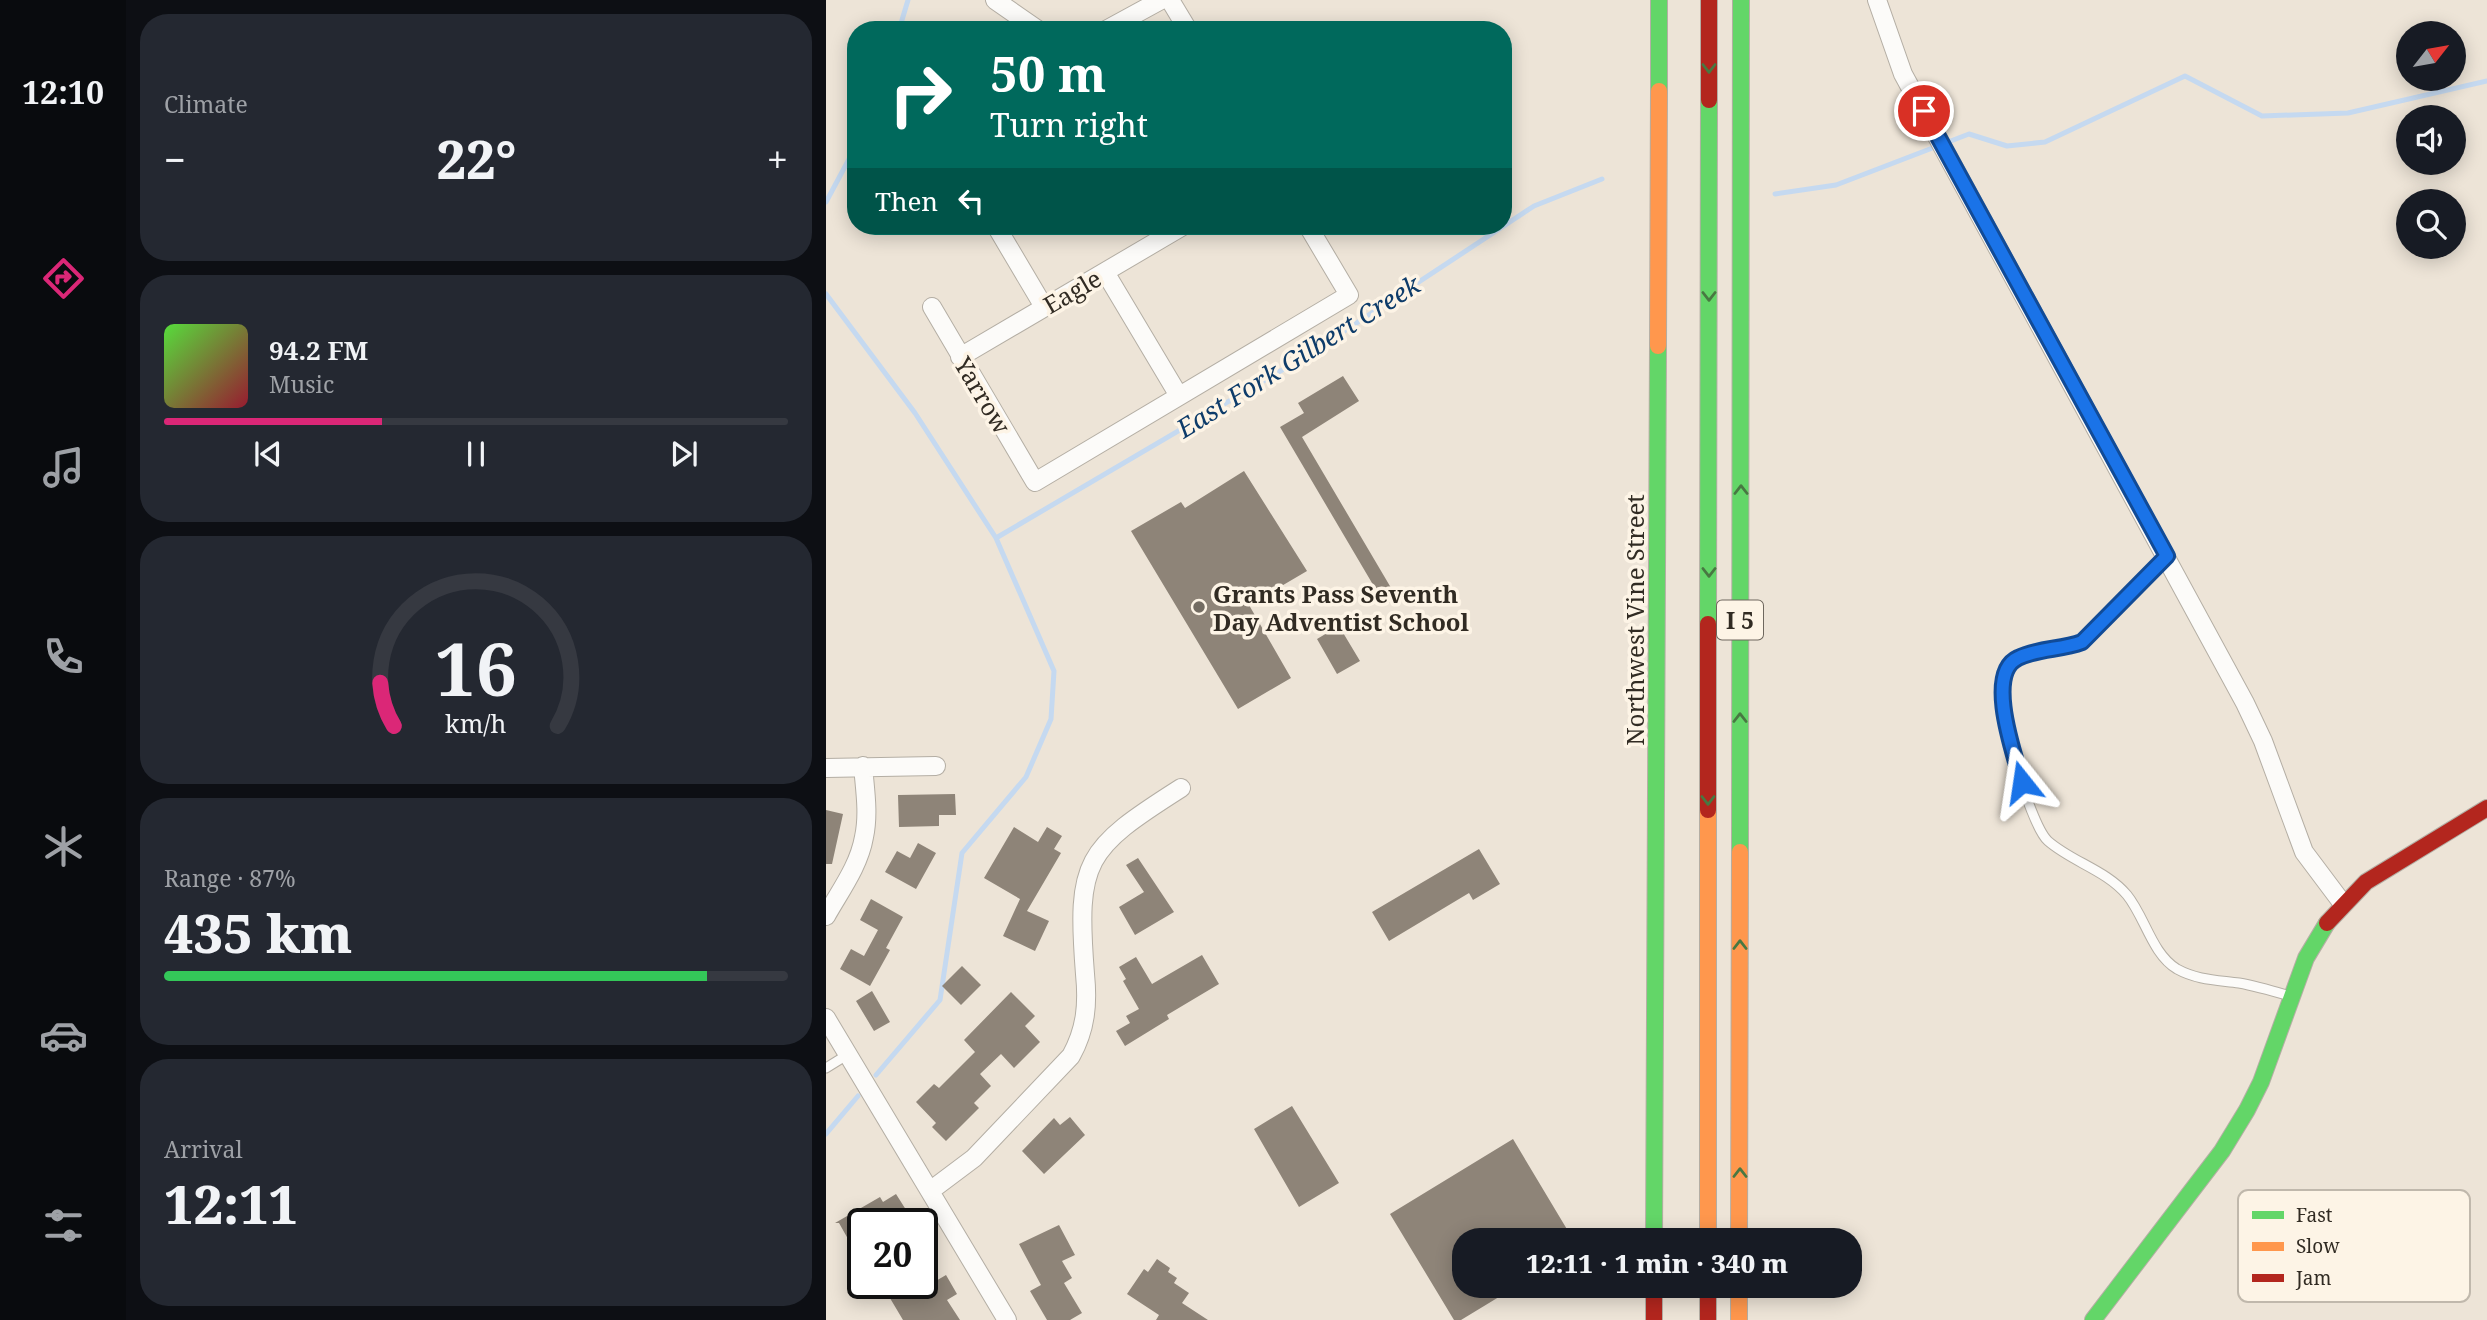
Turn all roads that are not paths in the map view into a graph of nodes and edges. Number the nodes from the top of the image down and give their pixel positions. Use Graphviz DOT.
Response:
graph roads {
  1 [pos="995,0"];
  2 [pos="1161,0"];
  3 [pos="1170,0"];
  4 [pos="1658,0"];
  5 [pos="1709,0"];
  6 [pos="1741,0"];
  7 [pos="1877,0"];
  8 [pos="1025,21"];
  9 [pos="1122,21"];
  10 [pos="1183,21"];
  11 [pos="1001,235"];
  12 [pos="1156,235"];
  13 [pos="1313,235"];
  14 [pos="1105,272"];
  15 [pos="932,307"];
  16 [pos="1044,307"];
  17 [pos="960,356"];
  18 [pos="1179,396"];
  19 [pos="2167,556"];
  20 [pos="863,766"];
  21 [pos="936,766"];
  22 [pos="826,768"];
  23 [pos="1181,788"];
  24 [pos="2487,808"];
  25 [pos="2343,904"];
  26 [pos="826,916"];
  27 [pos="2292,997"];
  28 [pos="826,1018"];
  29 [pos="847,1055"];
  30 [pos="826,1068"];
  31 [pos="930,1191"];
  32 [pos="1654,1228"];
  33 [pos="1708,1228"];
  34 [pos="1740,1228"];
  35 [pos="1654,1298"];
  36 [pos="1708,1298"];
  37 [pos="1739,1298"];
  38 [pos="1007,1320"];
  39 [pos="1654,1320"];
  40 [pos="1708,1320"];
  41 [pos="1739,1320"];
  42 [pos="2093,1320"];
  1 -- 8 [label="street"];
  2 -- 9 [label="street"];
  3 -- 10 [label="street"];
  4 -- 32 [label="main road, Northwest Vine Street"];
  5 -- 33 [label="main road, I 5, one-way"];
  34 -- 6 [label="main road, I 5, one-way"];
  7 -- 19 [label="street"];
  11 -- 16 [label="street"];
  12 -- 14 [label="street, Eagle"];
  13 -- 18 [label="street"];
  14 -- 16 [label="street, Eagle"];
  14 -- 18 [label="street"];
  15 -- 17 [label="street, Yarrow"];
  16 -- 17 [label="street, Eagle"];
  17 -- 18 [label="street, Yarrow"];
  19 -- 25 [label="street"];
  19 -- 27 [label="lane"];
  20 -- 21 [label="street"];
  20 -- 22 [label="street"];
  20 -- 26 [label="street"];
  23 -- 31 [label="street"];
  24 -- 25 [label="main road"];
  25 -- 27 [label="main road"];
  27 -- 42 [label="main road"];
  28 -- 29 [label="street"];
  29 -- 30 [label="lane"];
  29 -- 31 [label="street"];
  31 -- 38 [label="street"];
  35 -- 39 [label="main road"];
  36 -- 40 [label="main road"];
  37 -- 41 [label="main road"];
}
